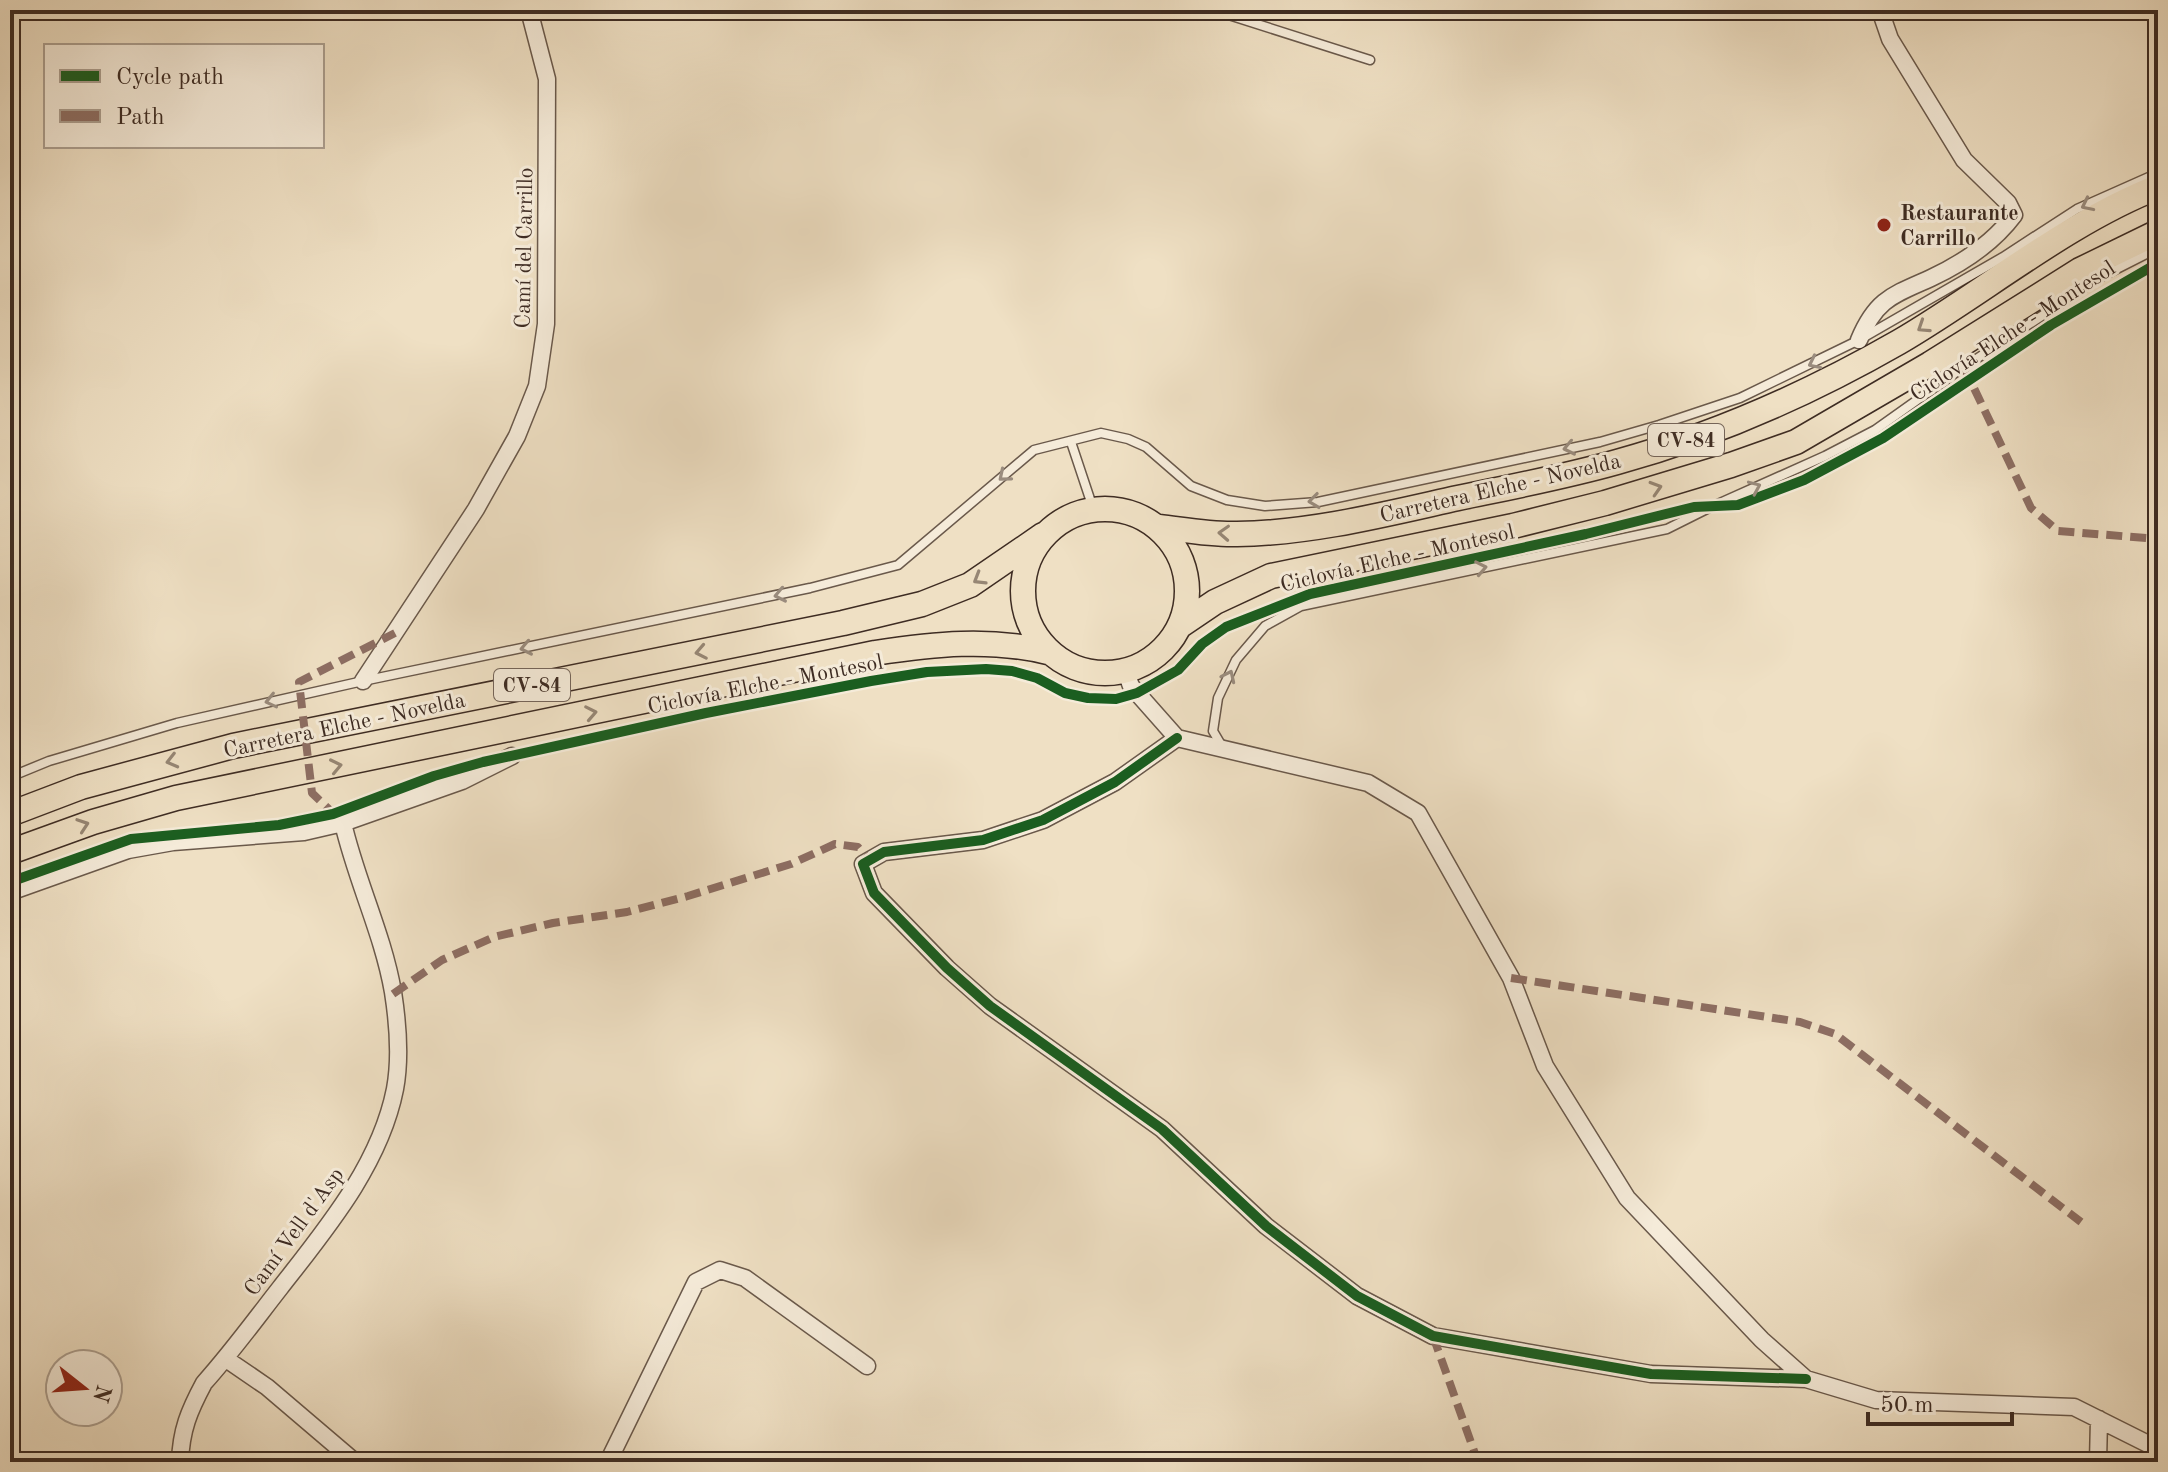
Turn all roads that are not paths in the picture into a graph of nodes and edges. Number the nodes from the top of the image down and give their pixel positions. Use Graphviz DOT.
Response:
graph roads {
  1 [pos="529,10"];
  2 [pos="1213,10"];
  3 [pos="1880,10"];
  4 [pos="1370,60"];
  5 [pos="2158,173"];
  6 [pos="2158,187"];
  7 [pos="2158,232"];
  8 [pos="2158,248"];
  9 [pos="1859,340"];
  10 [pos="1071,442"];
  11 [pos="1093,508"];
  12 [pos="1159,527"];
  13 [pos="1043,535"];
  14 [pos="1181,625"];
  15 [pos="1048,652"];
  16 [pos="1126,672"];
  17 [pos="363,681"];
  18 [pos="1177,738"];
  19 [pos="1223,749"];
  20 [pos="512,756"];
  21 [pos="10,777"];
  22 [pos="10,814"];
  23 [pos="343,823"];
  24 [pos="10,852"];
  25 [pos="10,892"];
  26 [pos="226,1359"];
  27 [pos="867,1366"];
  28 [pos="1806,1379"];
  29 [pos="2099,1419"];
  30 [pos="2158,1449"];
  31 [pos="180,1462"];
  32 [pos="355,1462"];
  33 [pos="608,1462"];
  34 [pos="2098,1462"];
  1 -- 17 [label="street, Camí del Carrillo"];
  2 -- 4 [label="lane"];
  3 -- 9 [label="street"];
  5 -- 9 [label="lane, one-way"];
  6 -- 12 [label="main road, Carretera Elche - Novelda / CV-84, one-way"];
  14 -- 7 [label="main road, Carretera Elche - Novelda / CV-84, one-way"];
  19 -- 8 [label="lane, one-way"];
  9 -- 10 [label="lane, one-way"];
  10 -- 11 [label="lane"];
  10 -- 17 [label="lane, one-way"];
  11 -- 12 [label="main road, CV-84"];
  11 -- 13 [label="main road, CV-84"];
  12 -- 14 [label="main road, CV-84"];
  13 -- 15 [label="main road, CV-84"];
  13 -- 22 [label="main road, Carretera Elche - Novelda / CV-84, one-way"];
  14 -- 16 [label="main road, CV-84"];
  15 -- 16 [label="main road, CV-84"];
  24 -- 15 [label="main road, Carretera Elche - Novelda / CV-84, one-way"];
  16 -- 18 [label="street"];
  17 -- 21 [label="lane, one-way"];
  18 -- 19 [label="street"];
  18 -- 28 [label="street"];
  19 -- 28 [label="street"];
  20 -- 23 [label="street"];
  23 -- 25 [label="street"];
  23 -- 26 [label="street, Camí Vell d'Asp"];
  26 -- 31 [label="street, Camí Vell d'Asp"];
  26 -- 32 [label="street"];
  27 -- 33 [label="street"];
  28 -- 29 [label="street"];
  29 -- 30 [label="street"];
  29 -- 34 [label="street"];
}
